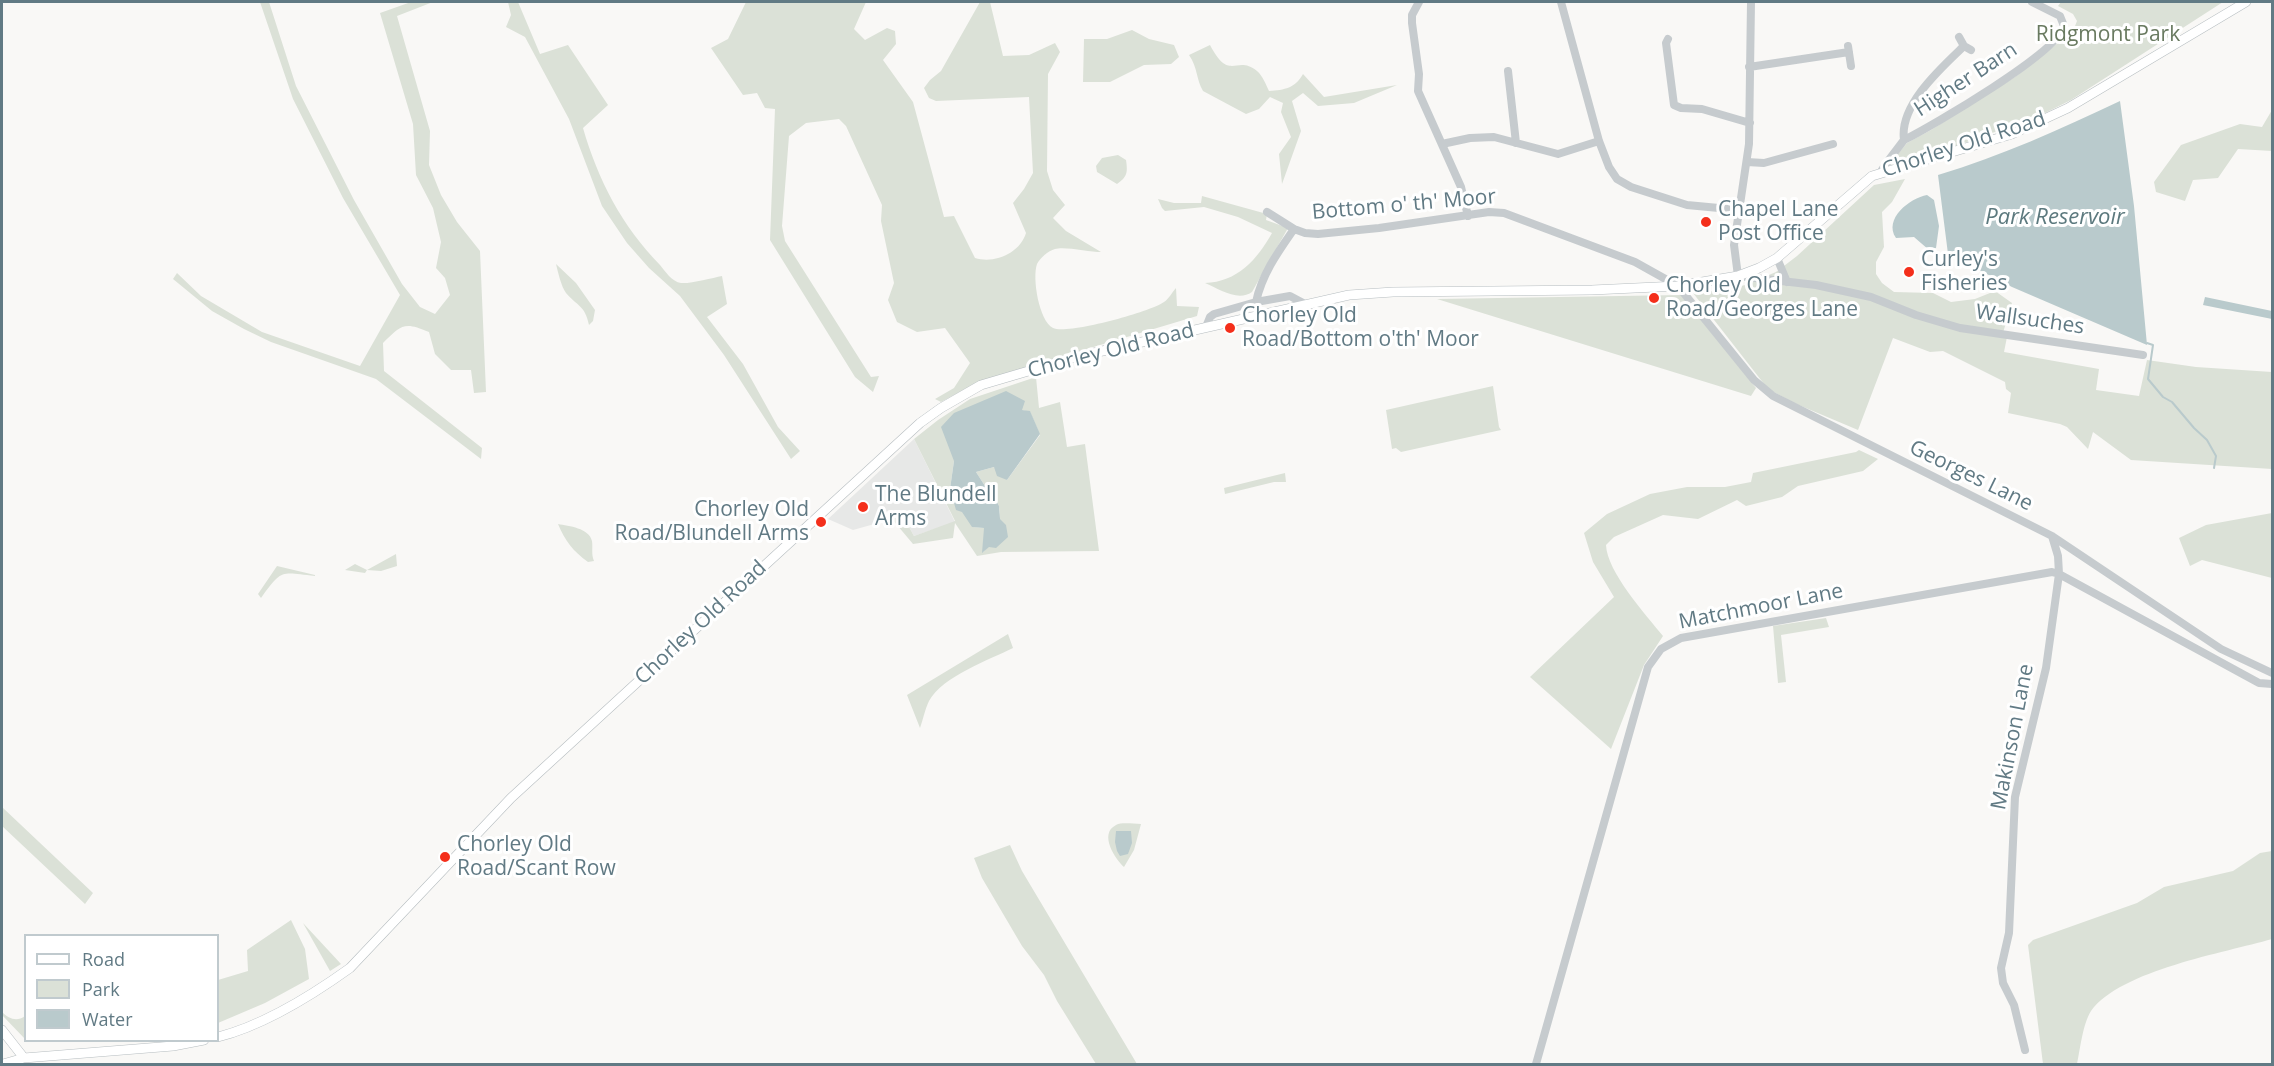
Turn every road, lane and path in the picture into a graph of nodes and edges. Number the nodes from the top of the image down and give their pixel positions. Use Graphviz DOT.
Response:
graph roads {
  1 [pos="1419,2"];
  2 [pos="1561,2"];
  3 [pos="1751,2"];
  4 [pos="2032,2"];
  5 [pos="2246,2"];
  6 [pos="1959,37"];
  7 [pos="1668,39"];
  8 [pos="1851,66"];
  9 [pos="1749,67"];
  10 [pos="1508,71"];
  11 [pos="1750,123"];
  12 [pos="1904,140"];
  13 [pos="1599,141"];
  14 [pos="1516,143"];
  15 [pos="1442,144"];
  16 [pos="1833,144"];
  17 [pos="1747,162"];
  18 [pos="1880,173"];
  19 [pos="1740,210"];
  20 [pos="1267,212"];
  21 [pos="1468,216"];
  22 [pos="1294,229"];
  23 [pos="1778,258"];
  24 [pos="1738,276"];
  25 [pos="1787,282"];
  26 [pos="1678,286"];
  27 [pos="1256,302"];
  28 [pos="1305,304"];
  29 [pos="1206,327"];
  30 [pos="2143,355"];
  31 [pos="2052,536"];
  32 [pos="2059,574"];
  33 [pos="2272,673"];
  34 [pos="2272,684"];
  35 [pos="2,1030"];
  36 [pos="219,1037"];
  37 [pos="199,1042"];
  38 [pos="2025,1050"];
  39 [pos="24,1058"];
  40 [pos="43,1060"];
  41 [pos="3,1065"];
  42 [pos="1536,1065"];
  1 -- 15 [label="street"];
  2 -- 13 [label="street"];
  3 -- 9 [label="street"];
  4 -- 12 [label="street, Higher Barn"];
  5 -- 18 [label="main road, Chorley Old Road"];
  6 -- 12 [label="street"];
  7 -- 11 [label="street"];
  8 -- 9 [label="street"];
  9 -- 11 [label="street"];
  10 -- 14 [label="street"];
  11 -- 17 [label="street"];
  12 -- 18 [label="street"];
  13 -- 14 [label="street"];
  13 -- 19 [label="street"];
  14 -- 15 [label="street"];
  15 -- 21 [label="street"];
  16 -- 17 [label="street"];
  17 -- 19 [label="street"];
  18 -- 23 [label="main road, Chorley Old Road"];
  19 -- 24 [label="street"];
  20 -- 22 [label="street, Bottom o' th' Moor"];
  21 -- 22 [label="street, Bottom o' th' Moor"];
  21 -- 26 [label="street, Bottom o' th' Moor"];
  22 -- 27 [label="street"];
  23 -- 24 [label="main road, Chorley Old Road"];
  23 -- 25 [label="street"];
  24 -- 25 [label="street, Wallsuches"];
  24 -- 26 [label="main road, Chorley Old Road"];
  25 -- 30 [label="street, Wallsuches"];
  26 -- 28 [label="main road, Chorley Old Road"];
  26 -- 31 [label="street, Georges Lane"];
  27 -- 28 [label="street"];
  27 -- 29 [label="street"];
  28 -- 29 [label="main road, Chorley Old Road"];
  29 -- 36 [label="main road, Chorley Old Road"];
  31 -- 32 [label="street, Makinson Lane"];
  31 -- 33 [label="street, Georges Lane"];
  32 -- 34 [label="street"];
  32 -- 38 [label="street, Makinson Lane"];
  32 -- 42 [label="street, Matchmoor Lane"];
  35 -- 39 [label="main road"];
  37 -- 40 [label="main road"];
  39 -- 40 [label="main road"];
  39 -- 41 [label="main road"];
}
